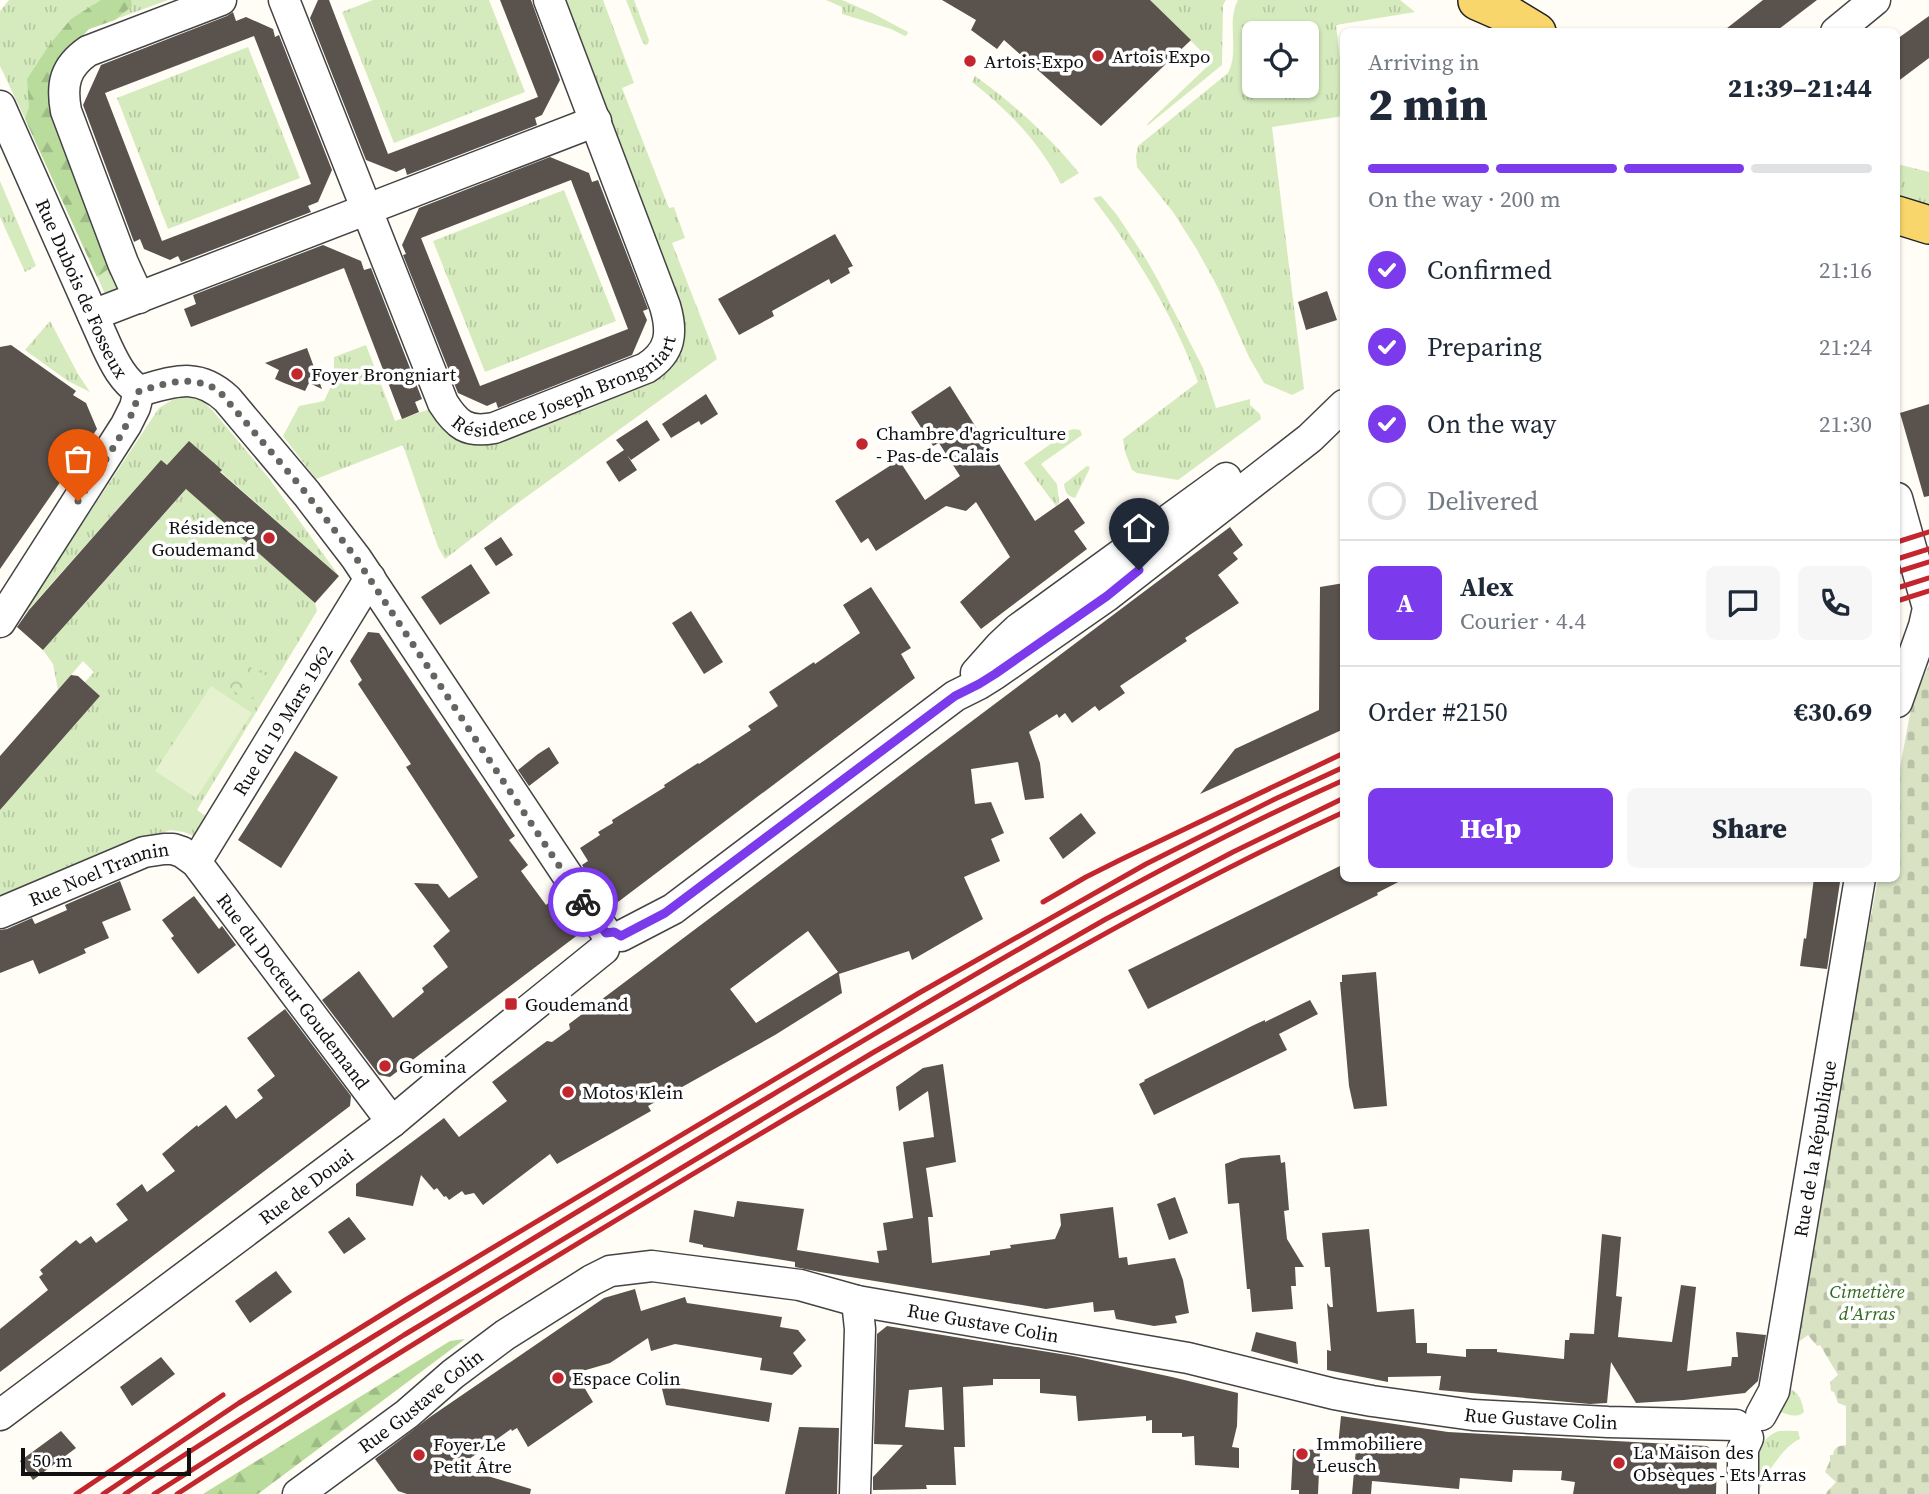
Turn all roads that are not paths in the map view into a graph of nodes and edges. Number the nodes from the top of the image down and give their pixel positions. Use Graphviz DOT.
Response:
graph roads {
  1 [pos="221,0"];
  2 [pos="284,0"];
  3 [pos="550,0"];
  4 [pos="1875,0"];
  5 [pos="1476,1"];
  6 [pos="1512,28"];
  7 [pos="1530,28"];
  8 [pos="1841,28"];
  9 [pos="0,106"];
  10 [pos="596,121"];
  11 [pos="366,210"];
  12 [pos="139,298"];
  13 [pos="93,315"];
  14 [pos="139,391"];
  15 [pos="1340,393"];
  16 [pos="1340,409"];
  17 [pos="1900,509"];
  18 [pos="370,578"];
  19 [pos="0,622"];
  20 [pos="1900,694"];
  21 [pos="955,696"];
  22 [pos="196,862"];
  23 [pos="1859,882"];
  24 [pos="0,913"];
  25 [pos="610,940"];
  26 [pos="392,1122"];
  27 [pos="857,1301"];
  28 [pos="0,1415"];
  29 [pos="1748,1426"];
  30 [pos="298,1494"];
  31 [pos="855,1494"];
  32 [pos="1743,1494"];
  1 -- 12 [label="street"];
  2 -- 11 [label="street, Résidence Joseph Brongniart"];
  3 -- 10 [label="street, Résidence Joseph Brongniart"];
  4 -- 8 [label="street"];
  5 -- 6 [label="main road"];
  5 -- 7 [label="main road"];
  9 -- 13 [label="street, Rue Dubois de Fosseux"];
  10 -- 11 [label="street"];
  10 -- 11 [label="street, Résidence Joseph Brongniart"];
  11 -- 12 [label="street"];
  12 -- 13 [label="street"];
  13 -- 14 [label="street, Rue Dubois de Fosseux"];
  14 -- 18 [label="street, Rue Dubois de Fosseux"];
  14 -- 19 [label="street"];
  15 -- 21 [label="street"];
  16 -- 21 [label="street"];
  17 -- 20 [label="street"];
  18 -- 22 [label="street, Rue du 19 Mars 1962"];
  18 -- 25 [label="street, Rue Dubois de Fosseux"];
  21 -- 25 [label="street, Rue de Douai"];
  22 -- 24 [label="street, Rue Noel Trannin"];
  22 -- 26 [label="street, Rue du Docteur Goudemand"];
  23 -- 29 [label="street, Rue de la République"];
  25 -- 26 [label="street, Rue de Douai"];
  26 -- 28 [label="street, Rue de Douai"];
  27 -- 29 [label="street, Rue Gustave Colin"];
  27 -- 30 [label="street, Rue Gustave Colin"];
  27 -- 31 [label="street"];
  29 -- 32 [label="street, Rue de la République"];
}
